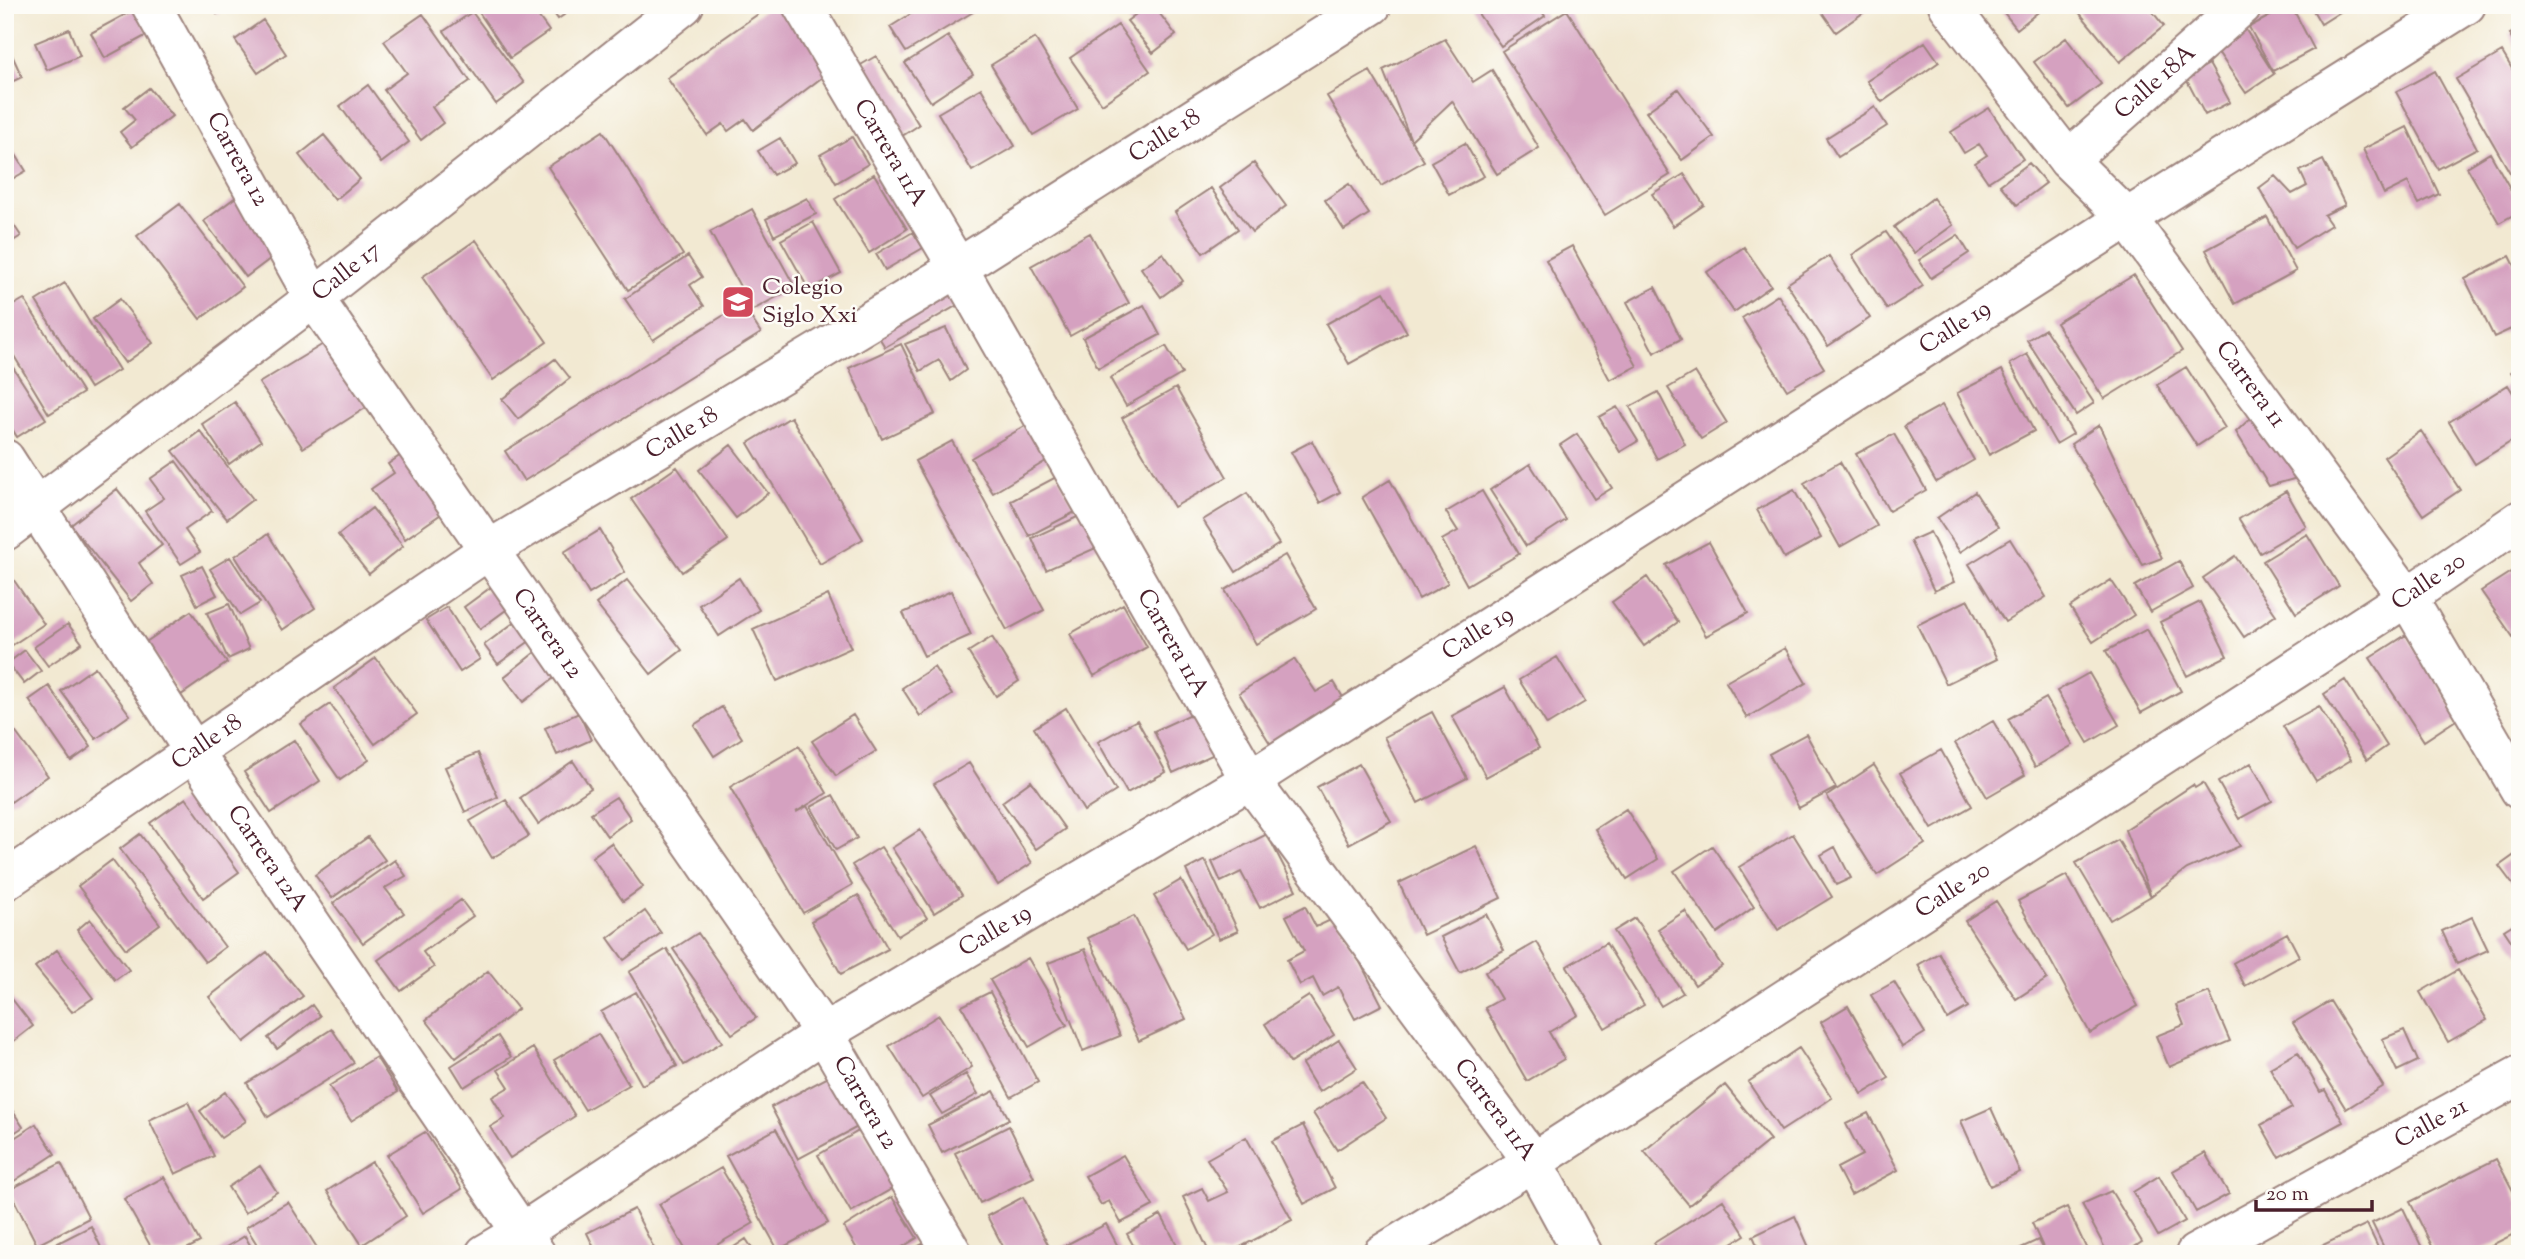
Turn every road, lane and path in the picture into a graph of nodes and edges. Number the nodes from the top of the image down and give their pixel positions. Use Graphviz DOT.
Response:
graph roads {
  1 [pos="151,5"];
  2 [pos="684,5"];
  3 [pos="802,5"];
  4 [pos="1372,5"];
  5 [pos="1948,5"];
  6 [pos="2243,5"];
  7 [pos="2466,5"];
  8 [pos="2068,160"];
  9 [pos="2127,218"];
  10 [pos="958,268"];
  11 [pos="314,298"];
  12 [pos="5,459"];
  13 [pos="38,506"];
  14 [pos="2520,520"];
  15 [pos="5,531"];
  16 [pos="490,549"];
  17 [pos="2407,597"];
  18 [pos="194,752"];
  19 [pos="1251,780"];
  20 [pos="2520,790"];
  21 [pos="5,881"];
  22 [pos="824,1033"];
  23 [pos="2520,1075"];
  24 [pos="1533,1162"];
  25 [pos="529,1243"];
  26 [pos="485,1254"];
  27 [pos="953,1254"];
  28 [pos="1382,1254"];
  29 [pos="1583,1254"];
  30 [pos="2194,1254"];
  1 -- 11 [label="street, Carrera 12"];
  2 -- 11 [label="street, Calle 17"];
  3 -- 10 [label="street, Carrera 11A"];
  4 -- 10 [label="street, Calle 18"];
  5 -- 8 [label="street, Carrera 11"];
  6 -- 8 [label="street, Calle 18A"];
  7 -- 9 [label="street, Calle 19"];
  8 -- 9 [label="street, Carrera 11"];
  9 -- 17 [label="street, Carrera 11"];
  9 -- 19 [label="street, Calle 19"];
  10 -- 16 [label="street, Calle 18"];
  10 -- 19 [label="street, Carrera 11A"];
  11 -- 13 [label="street, Calle 17"];
  11 -- 16 [label="street, Carrera 12"];
  12 -- 13 [label="street, Carrera 12A"];
  13 -- 15 [label="street, Calle 17"];
  13 -- 18 [label="street, Carrera 12A"];
  14 -- 17 [label="street, Calle 20"];
  16 -- 18 [label="street, Calle 18"];
  16 -- 22 [label="street, Carrera 12"];
  17 -- 20 [label="street, Carrera 11"];
  17 -- 24 [label="street, Calle 20"];
  18 -- 21 [label="street, Calle 18"];
  18 -- 25 [label="street, Carrera 12A"];
  19 -- 22 [label="street, Calle 19"];
  19 -- 24 [label="street, Carrera 11A"];
  22 -- 25 [label="street, Calle 19"];
  22 -- 27 [label="street, Carrera 12"];
  23 -- 30 [label="street, Calle 21"];
  24 -- 28 [label="street, Calle 20"];
  24 -- 29 [label="street, Carrera 11A"];
  25 -- 26 [label="street, Calle 19"];
}
